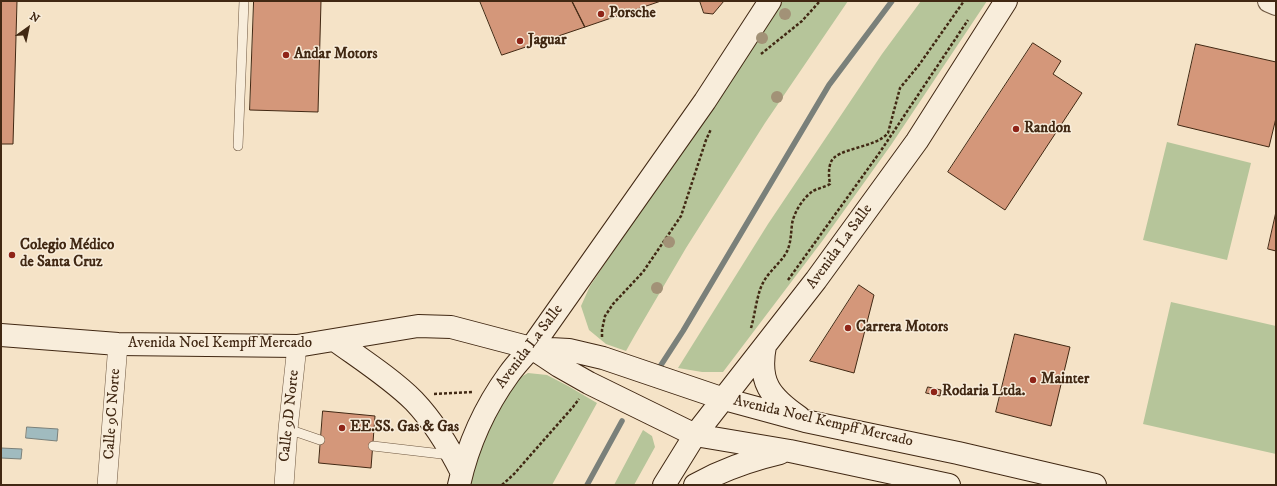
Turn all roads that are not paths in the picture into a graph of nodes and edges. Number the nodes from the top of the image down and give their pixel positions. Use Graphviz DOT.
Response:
graph roads {
  1 [pos="244,1"];
  2 [pos="770,1"];
  3 [pos="1006,1"];
  4 [pos="1269,1"];
  5 [pos="1276,4"];
  6 [pos="238,146"];
  7 [pos="1,334"];
  8 [pos="336,341"];
  9 [pos="118,344"];
  10 [pos="297,346"];
  11 [pos="765,346"];
  12 [pos="531,348"];
  13 [pos="724,399"];
  14 [pos="805,421"];
  15 [pos="288,429"];
  16 [pos="695,435"];
  17 [pos="320,440"];
  18 [pos="373,446"];
  19 [pos="790,451"];
  20 [pos="458,471"];
  21 [pos="895,479"];
  22 [pos="107,485"];
  23 [pos="284,485"];
  24 [pos="664,485"];
  25 [pos="695,485"];
  26 [pos="949,485"];
  27 [pos="1095,485"];
  1 -- 6 [label="lane"];
  2 -- 12 [label="main road, Avenida La Salle"];
  3 -- 11 [label="main road, Avenida La Salle"];
  4 -- 5 [label="main road"];
  7 -- 9 [label="main road, Avenida Noel Kempff Mercado"];
  8 -- 10 [label="main road, Avenida Noel Kempff Mercado"];
  8 -- 12 [label="main road, Avenida Noel Kempff Mercado"];
  8 -- 20 [label="main road"];
  9 -- 10 [label="main road, Avenida Noel Kempff Mercado"];
  9 -- 22 [label="street, Calle 9C Norte"];
  10 -- 15 [label="street, Calle 9D Norte"];
  11 -- 13 [label="main road, Avenida La Salle"];
  11 -- 14 [label="main road"];
  12 -- 13 [label="main road, Avenida Noel Kempff Mercado"];
  12 -- 16 [label="main road, Avenida Noel Kempff Mercado"];
  12 -- 20 [label="main road, Avenida La Salle"];
  13 -- 14 [label="main road, Avenida Noel Kempff Mercado"];
  13 -- 16 [label="main road, Avenida La Salle"];
  14 -- 27 [label="main road, Avenida Noel Kempff Mercado"];
  15 -- 17 [label="lane"];
  15 -- 23 [label="street, Calle 9D Norte"];
  16 -- 19 [label="main road, Avenida Noel Kempff Mercado"];
  16 -- 24 [label="main road, Avenida La Salle"];
  18 -- 20 [label="lane"];
  19 -- 21 [label="main road, Avenida Noel Kempff Mercado"];
  19 -- 25 [label="main road"];
  21 -- 26 [label="main road, Avenida Noel Kempff Mercado"];
}
